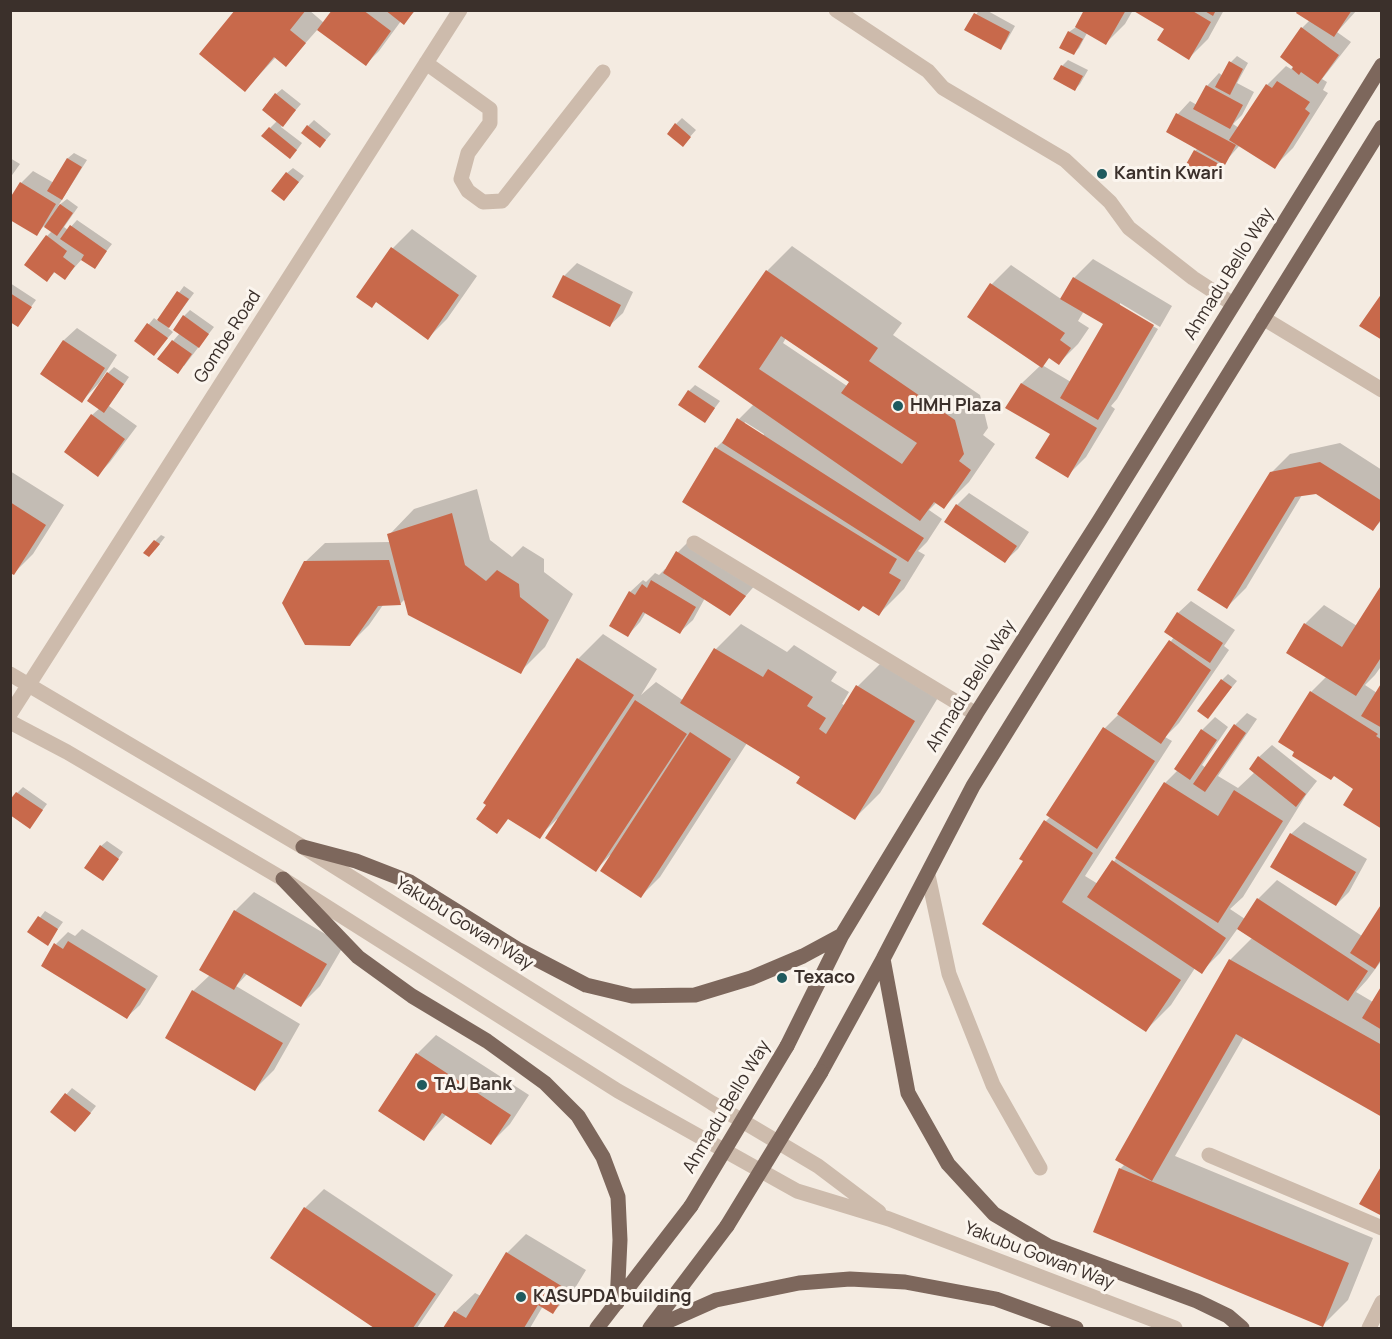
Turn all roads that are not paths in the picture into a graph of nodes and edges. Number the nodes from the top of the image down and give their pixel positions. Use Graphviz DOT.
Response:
graph roads {
  1 [pos="460,10"];
  2 [pos="836,10"];
  3 [pos="426,63"];
  4 [pos="1382,65"];
  5 [pos="603,72"];
  6 [pos="1382,127"];
  7 [pos="1233,304"];
  8 [pos="1263,318"];
  9 [pos="1382,390"];
  10 [pos="694,543"];
  11 [pos="10,674"];
  12 [pos="29,685"];
  13 [pos="10,714"];
  14 [pos="976,714"];
  15 [pos="10,722"];
  16 [pos="303,847"];
  17 [pos="928,875"];
  18 [pos="283,879"];
  19 [pos="842,936"];
  20 [pos="883,959"];
  21 [pos="1209,1155"];
  22 [pos="1040,1168"];
  23 [pos="889,1219"];
  24 [pos="1382,1228"];
  25 [pos="1382,1302"];
  26 [pos="617,1304"];
  27 [pos="597,1329"];
  28 [pos="651,1329"];
  29 [pos="1076,1329"];
  30 [pos="1175,1329"];
  31 [pos="1242,1329"];
  32 [pos="1370,1329"];
  1 -- 3 [label="street, Gombe Road"];
  2 -- 7 [label="street"];
  3 -- 5 [label="street"];
  3 -- 12 [label="street, Gombe Road"];
  4 -- 7 [label="main road, Ahmadu Bello Way"];
  6 -- 8 [label="main road"];
  7 -- 14 [label="main road, Ahmadu Bello Way"];
  8 -- 9 [label="street"];
  8 -- 17 [label="main road"];
  10 -- 14 [label="street"];
  11 -- 12 [label="street, Yakubu Gowan Way"];
  12 -- 13 [label="street, Gombe Road"];
  12 -- 16 [label="street, Yakubu Gowan Way"];
  14 -- 19 [label="main road, Ahmadu Bello Way"];
  15 -- 18 [label="street, Yakubu Gowan Way"];
  16 -- 19 [label="main road"];
  16 -- 23 [label="street, Yakubu Gowan Way"];
  17 -- 20 [label="main road"];
  17 -- 22 [label="street"];
  18 -- 23 [label="street, Yakubu Gowan Way"];
  18 -- 26 [label="main road"];
  19 -- 26 [label="main road, Ahmadu Bello Way, bridge"];
  20 -- 28 [label="main road, bridge"];
  20 -- 31 [label="main road"];
  21 -- 24 [label="street"];
  23 -- 30 [label="street, Yakubu Gowan Way"];
  25 -- 32 [label="street"];
  26 -- 27 [label="main road, Ahmadu Bello Way"];
  28 -- 29 [label="main road"];
}
